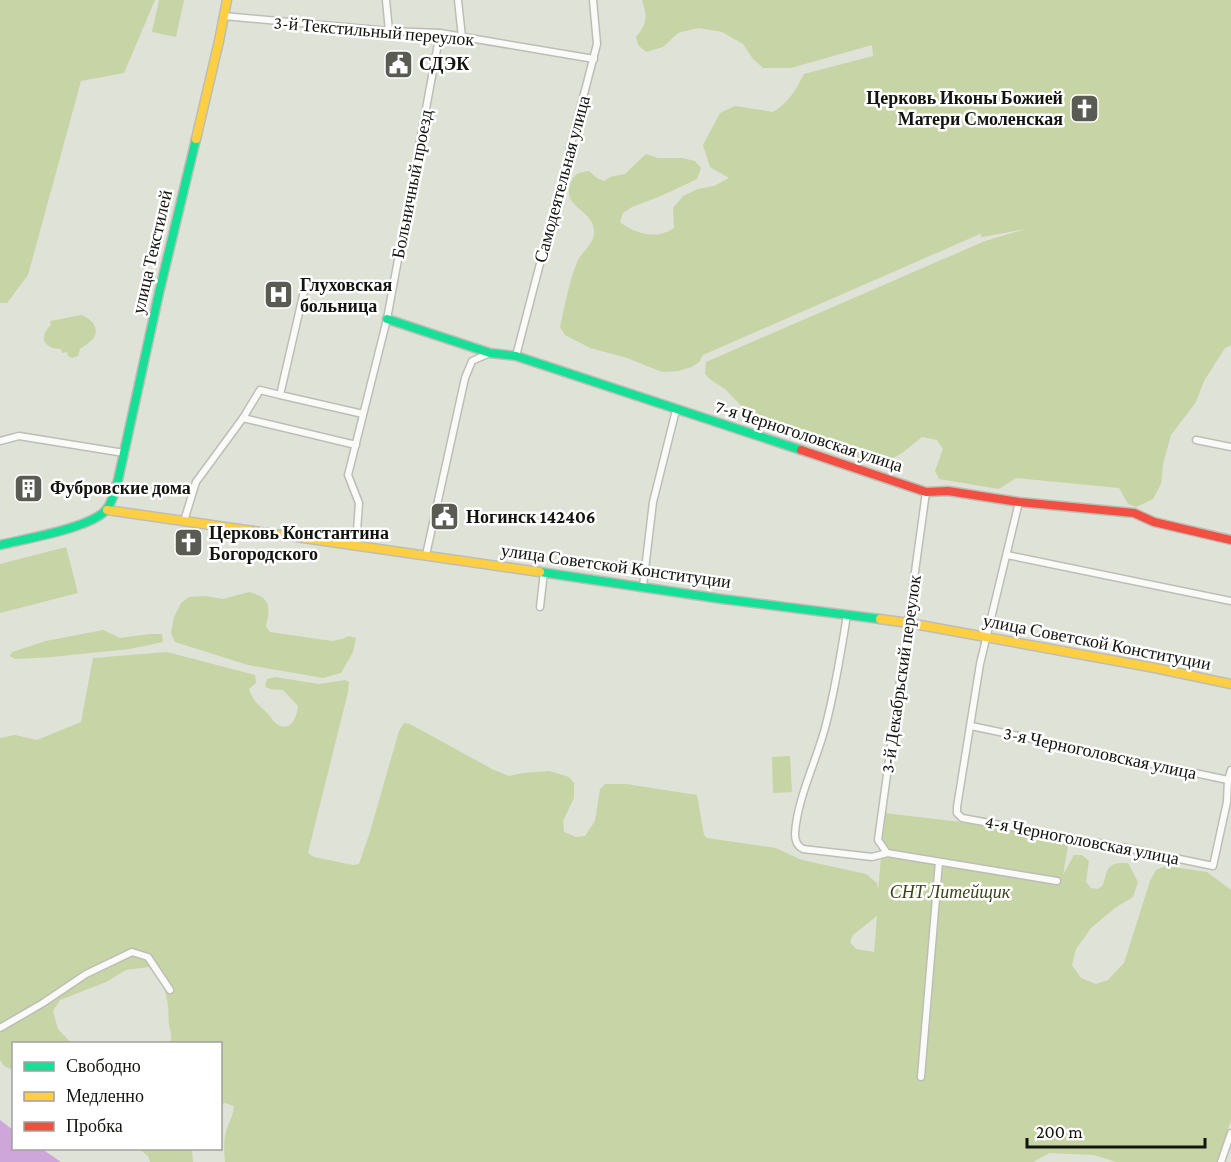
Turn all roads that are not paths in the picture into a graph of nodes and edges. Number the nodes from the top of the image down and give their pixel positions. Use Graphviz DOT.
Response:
graph roads {
  1 [pos="227,0"];
  2 [pos="386,0"];
  3 [pos="458,0"];
  4 [pos="593,0"];
  5 [pos="224,16"];
  6 [pos="389,31"];
  7 [pos="440,33"];
  8 [pos="462,37"];
  9 [pos="594,59"];
  10 [pos="304,291"];
  11 [pos="387,320"];
  12 [pos="490,353"];
  13 [pos="516,357"];
  14 [pos="280,395"];
  15 [pos="676,410"];
  16 [pos="363,414"];
  17 [pos="243,418"];
  18 [pos="1196,440"];
  19 [pos="0,441"];
  20 [pos="356,445"];
  21 [pos="1231,447"];
  22 [pos="124,453"];
  23 [pos="926,492"];
  24 [pos="1019,502"];
  25 [pos="107,510"];
  26 [pos="184,521"];
  27 [pos="1231,540"];
  28 [pos="0,544"];
  29 [pos="356,545"];
  30 [pos="426,555"];
  31 [pos="1006,555"];
  32 [pos="544,572"];
  33 [pos="643,586"];
  34 [pos="1231,600"];
  35 [pos="540,607"];
  36 [pos="847,615"];
  37 [pos="909,623"];
  38 [pos="986,638"];
  39 [pos="1231,684"];
  40 [pos="971,726"];
  41 [pos="1231,770"];
  42 [pos="1228,780"];
  43 [pos="887,853"];
  44 [pos="939,862"];
  45 [pos="1057,881"];
  46 [pos="170,990"];
  47 [pos="0,1028"];
  48 [pos="921,1077"];
  49 [pos="1231,1133"];
  50 [pos="1221,1162"];
  1 -- 5 [label="street, улица Текстилей"];
  2 -- 6 [label="street"];
  3 -- 8 [label="street"];
  4 -- 9 [label="street, Самодеятельная улица"];
  5 -- 6 [label="street, 3-й Текстильный переулок"];
  5 -- 22 [label="street, улица Текстилей"];
  6 -- 7 [label="street, 3-й Текстильный переулок"];
  7 -- 8 [label="street, 3-й Текстильный переулок"];
  7 -- 11 [label="street, Больничный проезд"];
  8 -- 9 [label="street, 3-й Текстильный переулок"];
  9 -- 13 [label="street, Самодеятельная улица"];
  10 -- 14 [label="street"];
  11 -- 12 [label="street, 7-я Черноголовская улица"];
  11 -- 16 [label="street, Больничный проезд"];
  12 -- 13 [label="street, 7-я Черноголовская улица"];
  12 -- 30 [label="street"];
  13 -- 15 [label="street, 7-я Черноголовская улица"];
  14 -- 16 [label="street"];
  14 -- 17 [label="street"];
  15 -- 23 [label="street, 7-я Черноголовская улица"];
  15 -- 33 [label="street"];
  16 -- 20 [label="street, Больничный проезд"];
  17 -- 20 [label="street"];
  17 -- 26 [label="street"];
  18 -- 21 [label="street"];
  19 -- 22 [label="street"];
  20 -- 29 [label="street, Больничный проезд"];
  22 -- 25 [label="street, улица Текстилей"];
  23 -- 24 [label="street, 7-я Черноголовская улица"];
  23 -- 37 [label="street, 3-й Декабрьский переулок"];
  24 -- 27 [label="street, 7-я Черноголовская улица"];
  24 -- 31 [label="street"];
  25 -- 26 [label="street, улица Советской Конституции"];
  25 -- 28 [label="street"];
  26 -- 29 [label="street, улица Советской Конституции"];
  29 -- 30 [label="street, улица Советской Конституции"];
  30 -- 32 [label="street, улица Советской Конституции"];
  31 -- 34 [label="street"];
  31 -- 38 [label="street"];
  32 -- 33 [label="street, улица Советской Конституции"];
  32 -- 35 [label="street"];
  33 -- 36 [label="street, улица Советской Конституции"];
  36 -- 37 [label="street, улица Советской Конституции"];
  36 -- 43 [label="street"];
  37 -- 38 [label="street, улица Советской Конституции"];
  37 -- 43 [label="street, 3-й Декабрьский переулок"];
  38 -- 39 [label="street, улица Советской Конституции"];
  38 -- 40 [label="street"];
  40 -- 42 [label="street, 3-я Черноголовская улица"];
  40 -- 42 [label="street, 4-я Черноголовская улица"];
  41 -- 42 [label="street"];
  43 -- 44 [label="street"];
  44 -- 45 [label="street"];
  44 -- 48 [label="street"];
  46 -- 47 [label="street"];
  49 -- 50 [label="street"];
}
